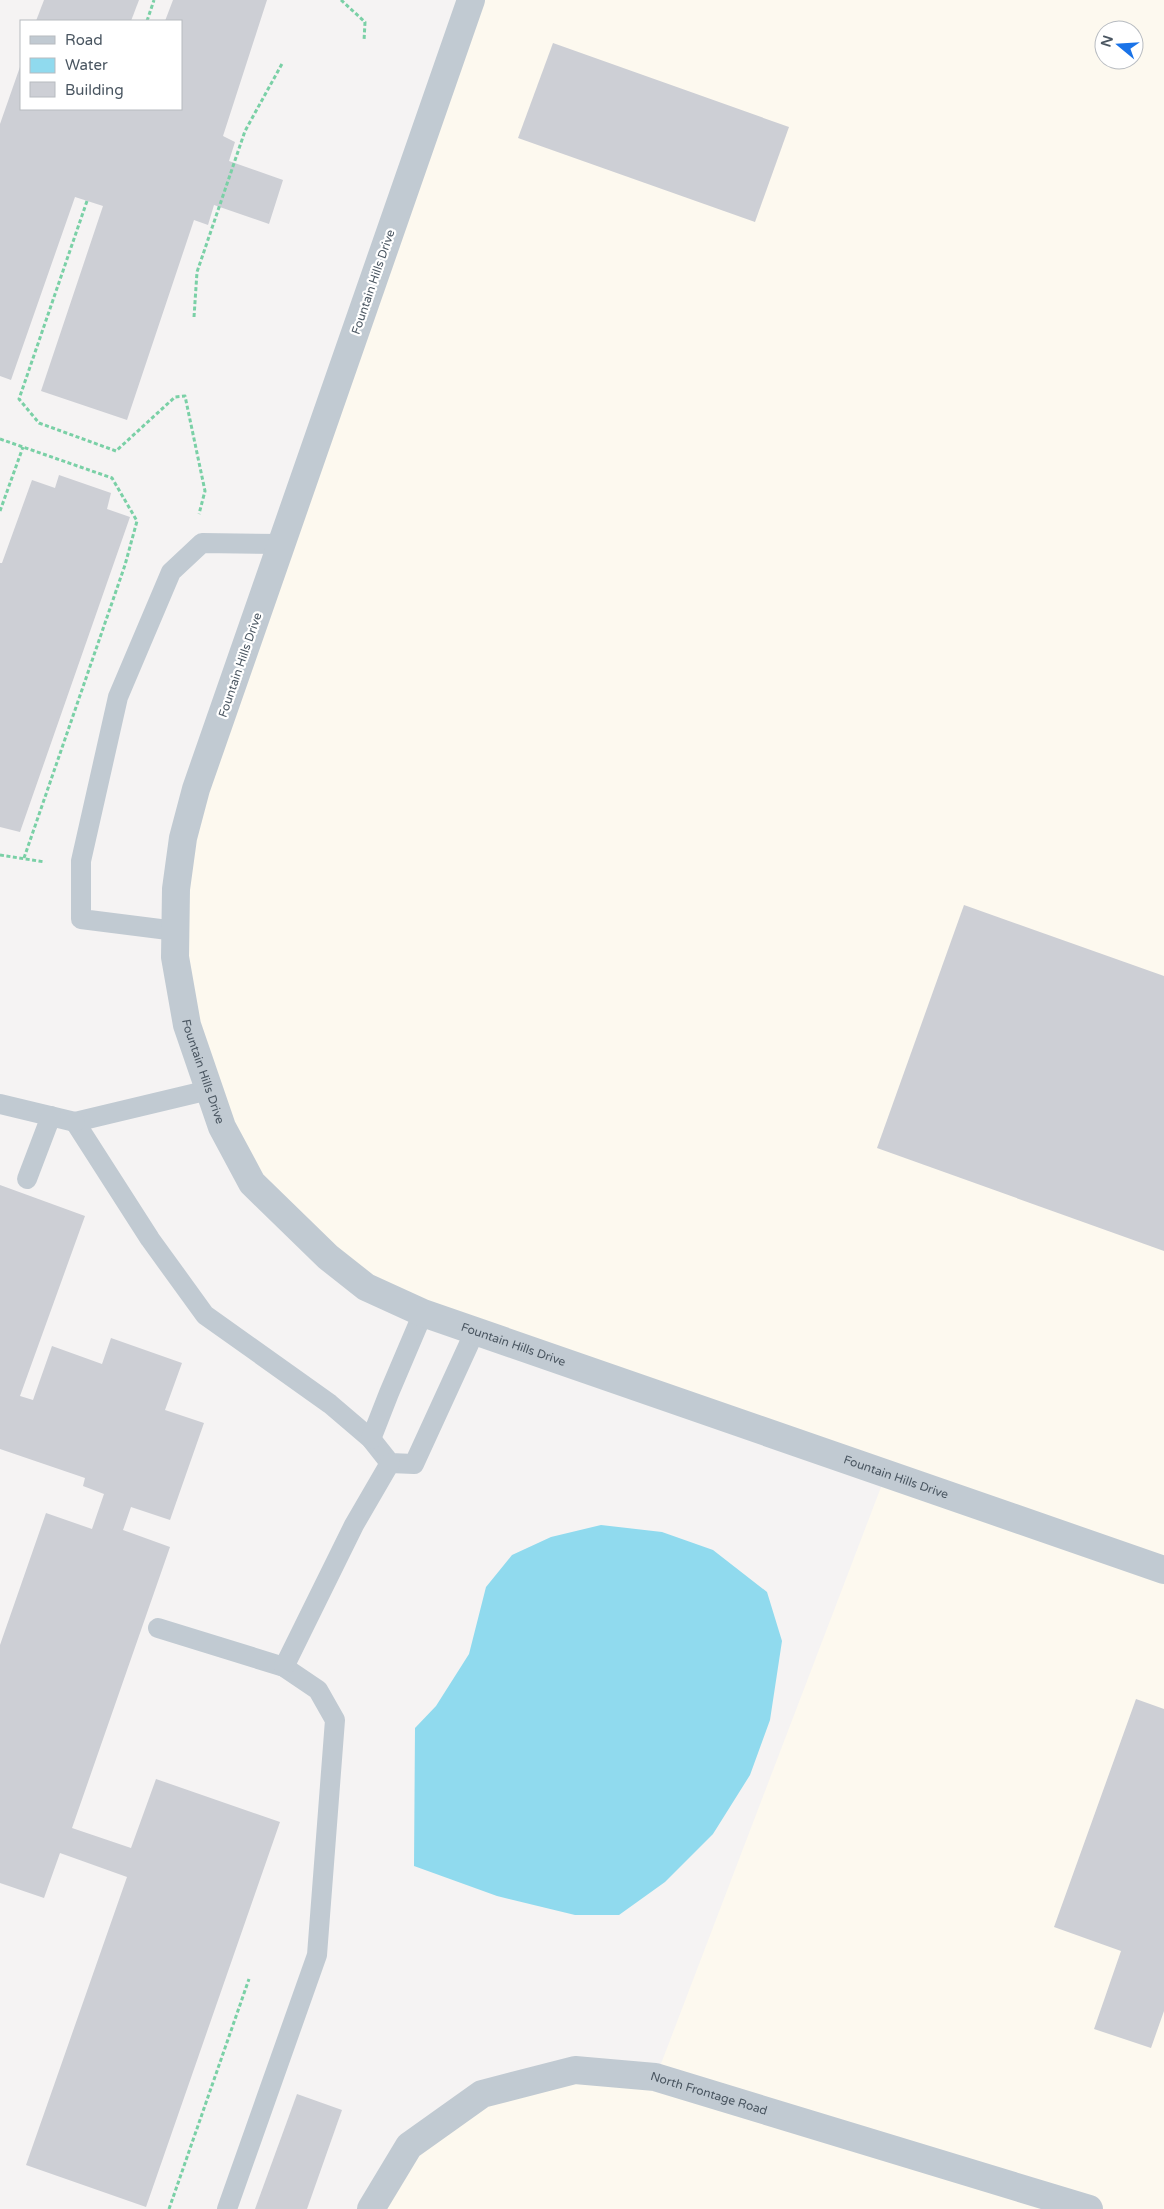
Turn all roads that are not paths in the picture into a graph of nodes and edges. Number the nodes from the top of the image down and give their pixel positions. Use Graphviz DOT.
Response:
graph roads {
  1 [pos="471,0"];
  2 [pos="281,544"];
  3 [pos="176,931"];
  4 [pos="209,1090"];
  5 [pos="0,1104"];
  6 [pos="51,1116"];
  7 [pos="75,1122"];
  8 [pos="27,1179"];
  9 [pos="423,1313"];
  10 [pos="475,1331"];
  11 [pos="372,1439"];
  12 [pos="390,1463"];
  13 [pos="1164,1570"];
  14 [pos="158,1628"];
  15 [pos="284,1668"];
  16 [pos="227,2209"];
  17 [pos="371,2209"];
  18 [pos="1089,2209"];
  1 -- 2 [label="street, Fountain Hills Drive"];
  2 -- 3 [label="street, Fountain Hills Drive"];
  2 -- 3 [label="lane"];
  3 -- 4 [label="street, Fountain Hills Drive"];
  4 -- 7 [label="lane"];
  4 -- 9 [label="street, Fountain Hills Drive"];
  5 -- 6 [label="lane"];
  6 -- 7 [label="lane"];
  6 -- 8 [label="lane"];
  7 -- 11 [label="lane"];
  9 -- 10 [label="street, Fountain Hills Drive"];
  9 -- 11 [label="lane"];
  10 -- 12 [label="lane"];
  10 -- 13 [label="street, Fountain Hills Drive"];
  11 -- 12 [label="lane"];
  12 -- 15 [label="lane"];
  14 -- 15 [label="lane"];
  15 -- 16 [label="lane"];
  17 -- 18 [label="street, North Frontage Road"];
}
